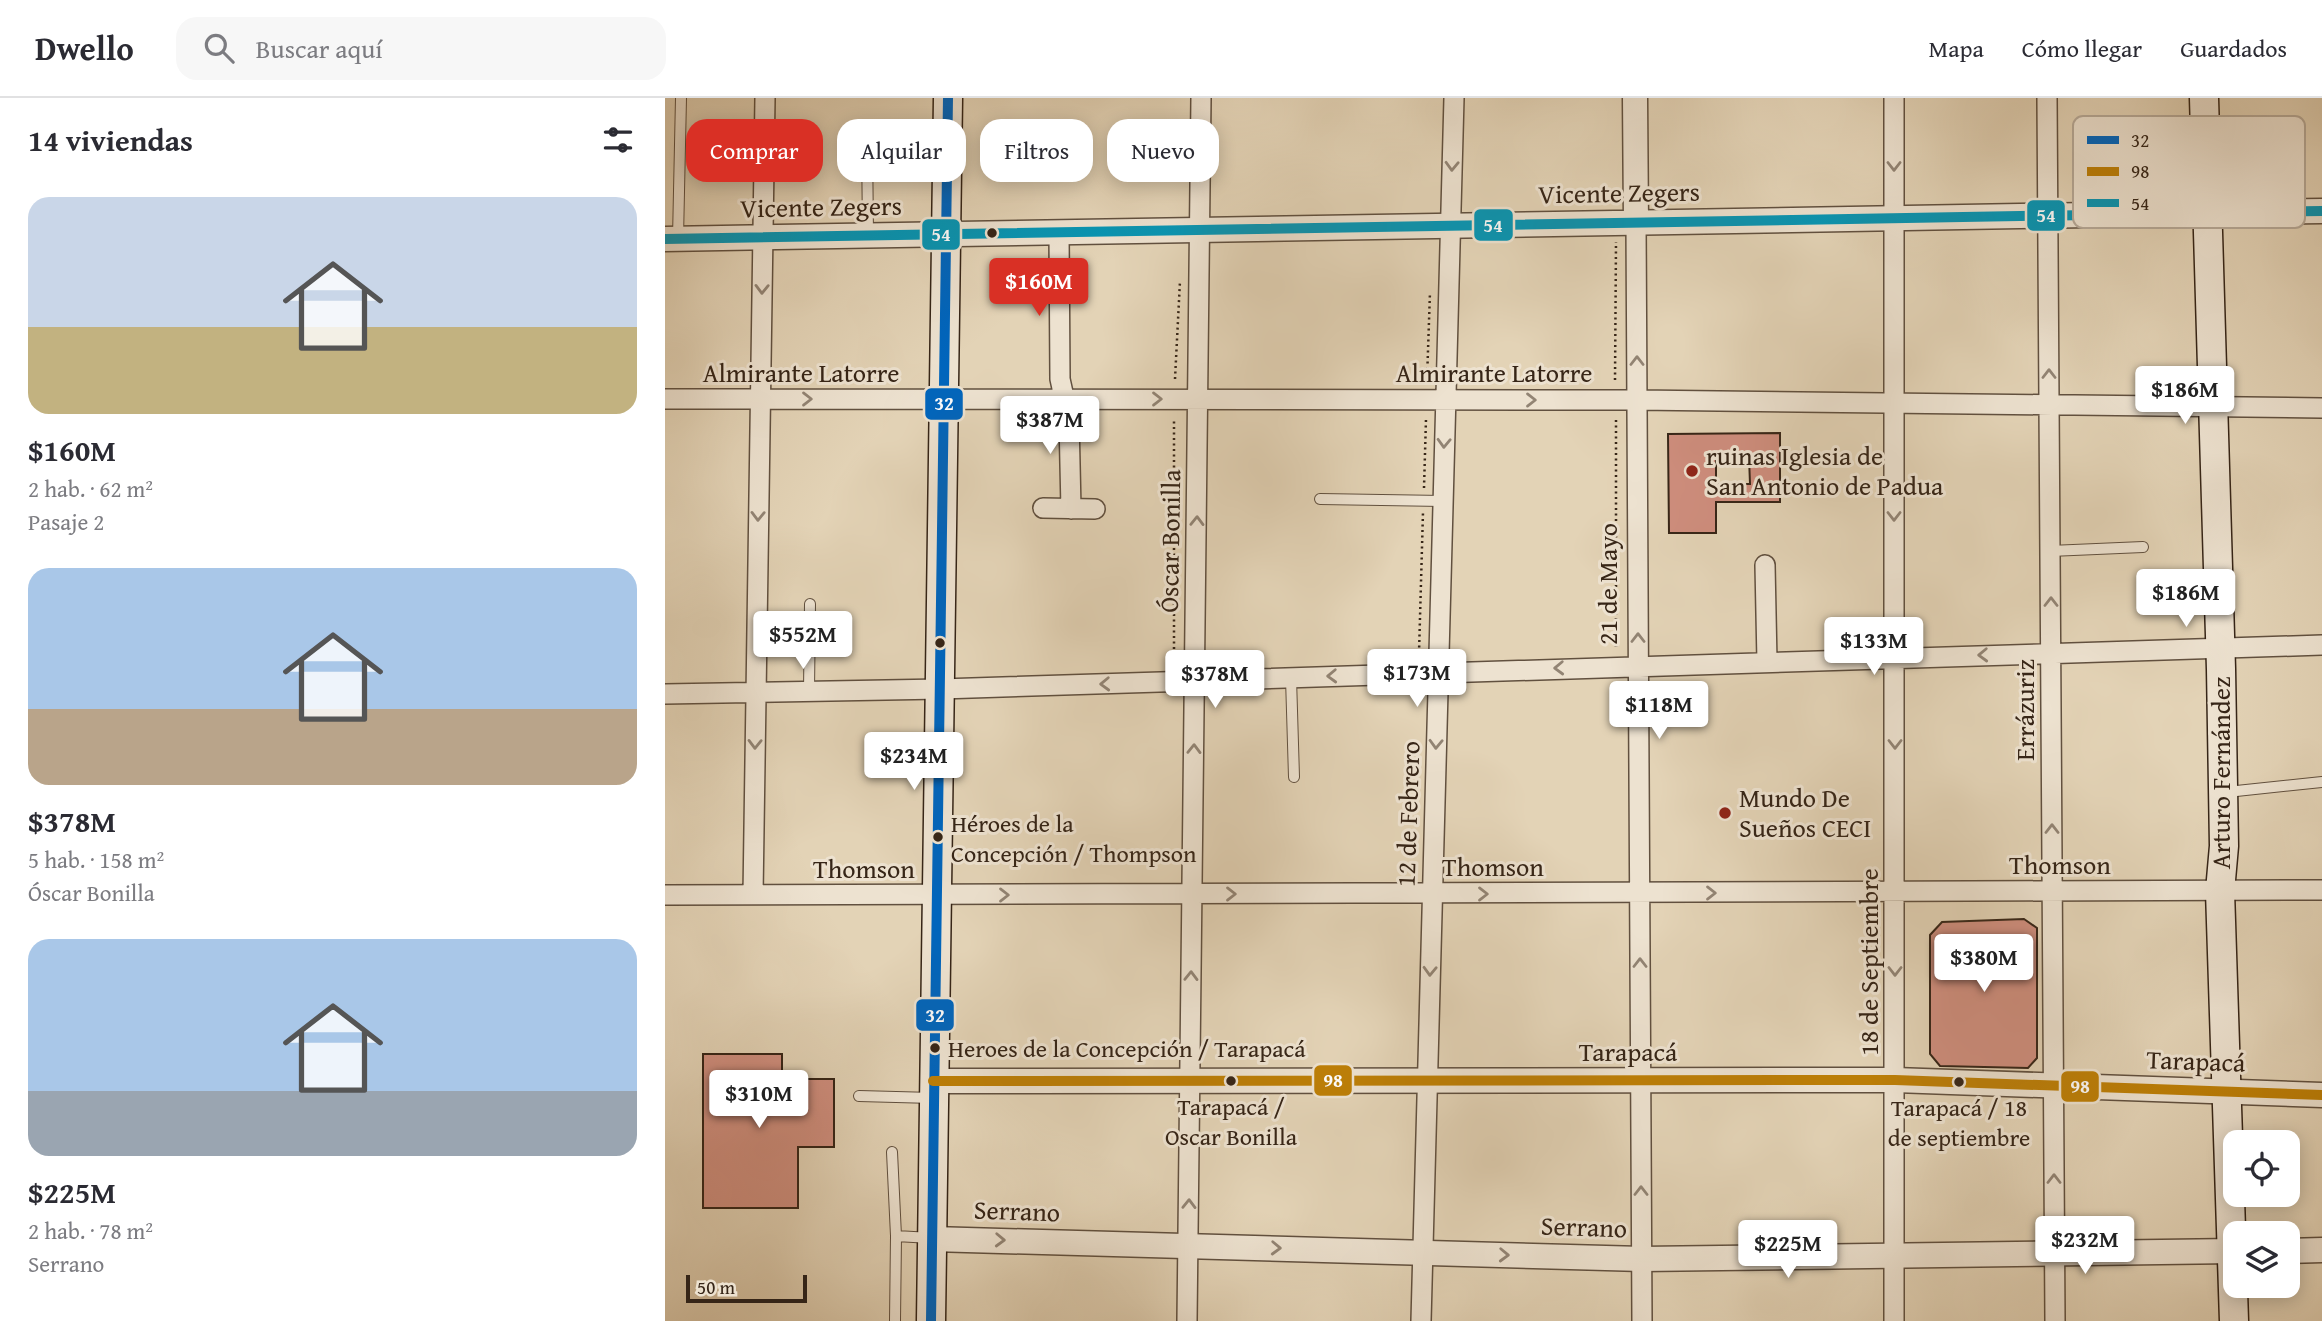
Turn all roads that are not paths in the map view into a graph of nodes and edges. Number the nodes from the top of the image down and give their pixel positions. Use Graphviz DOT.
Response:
graph roads {
  1 [pos="681,98"];
  2 [pos="765,98"];
  3 [pos="948,98"];
  4 [pos="1201,98"];
  5 [pos="1454,98"];
  6 [pos="1636,98"];
  7 [pos="1894,98"];
  8 [pos="2047,98"];
  9 [pos="2204,98"];
  10 [pos="2204,116"];
  11 [pos="868,182"];
  12 [pos="2048,216"];
  13 [pos="2073,216"];
  14 [pos="1894,219"];
  15 [pos="1626,223"];
  16 [pos="1450,226"];
  17 [pos="2207,228"];
  18 [pos="1200,230"];
  19 [pos="1059,232"];
  20 [pos="947,234"];
  21 [pos="869,236"];
  22 [pos="762,237"];
  23 [pos="672,239"];
  24 [pos="665,399"];
  25 [pos="760,399"];
  26 [pos="945,399"];
  27 [pos="1065,399"];
  28 [pos="1198,399"];
  29 [pos="1445,400"];
  30 [pos="1637,400"];
  31 [pos="1894,402"];
  32 [pos="2049,403"];
  33 [pos="2213,406"];
  34 [pos="2322,408"];
  35 [pos="1320,499"];
  36 [pos="1433,500"];
  37 [pos="1042,508"];
  38 [pos="1071,509"];
  39 [pos="1095,509"];
  40 [pos="2143,547"];
  41 [pos="2050,551"];
  42 [pos="1765,565"];
  43 [pos="810,604"];
  44 [pos="2322,645"];
  45 [pos="2220,648"];
  46 [pos="2051,653"];
  47 [pos="1895,658"];
  48 [pos="1767,662"];
  49 [pos="1638,666"];
  50 [pos="1438,673"];
  51 [pos="1291,678"];
  52 [pos="1195,681"];
  53 [pos="941,689"];
  54 [pos="809,691"];
  55 [pos="755,692"];
  56 [pos="665,694"];
  57 [pos="1294,777"];
  58 [pos="2322,782"];
  59 [pos="2223,793"];
  60 [pos="2322,890"];
  61 [pos="2220,891"];
  62 [pos="1895,892"];
  63 [pos="2052,892"];
  64 [pos="1640,893"];
  65 [pos="1432,894"];
  66 [pos="665,895"];
  67 [pos="753,895"];
  68 [pos="936,895"];
  69 [pos="1192,895"];
  70 [pos="1895,1080"];
  71 [pos="1190,1082"];
  72 [pos="1427,1082"];
  73 [pos="1641,1082"];
  74 [pos="2053,1086"];
  75 [pos="933,1089"];
  76 [pos="2227,1092"];
  77 [pos="2322,1095"];
  78 [pos="859,1097"];
  79 [pos="893,1152"];
  80 [pos="2232,1221"];
  81 [pos="896,1236"];
  82 [pos="932,1238"];
  83 [pos="1188,1246"];
  84 [pos="2322,1250"];
  85 [pos="2223,1251"];
  86 [pos="2300,1251"];
  87 [pos="1423,1252"];
  88 [pos="2055,1254"];
  89 [pos="1895,1256"];
  90 [pos="1642,1259"];
  91 [pos="2234,1298"];
  92 [pos="895,1321"];
  93 [pos="931,1321"];
  94 [pos="1187,1321"];
  95 [pos="1421,1321"];
  96 [pos="1642,1321"];
  97 [pos="1894,1321"];
  98 [pos="2055,1321"];
  99 [pos="2234,1321"];
  1 -- 23 [label="lane"];
  2 -- 22 [label="street"];
  3 -- 20 [label="main road"];
  4 -- 18 [label="street, Óscar Bonilla"];
  5 -- 16 [label="street, 12 de Febrero, one-way"];
  6 -- 15 [label="street, 21 de Mayo"];
  7 -- 14 [label="street, 18 de Septiembre, one-way"];
  8 -- 12 [label="street, Errázuriz"];
  9 -- 10 [label="main road, Arturo Fernández"];
  11 -- 21 [label="lane"];
  12 -- 13 [label="street, Vicente Zegers"];
  12 -- 14 [label="street, Vicente Zegers"];
  32 -- 12 [label="street, Errázuriz, one-way"];
  14 -- 15 [label="street, Vicente Zegers"];
  14 -- 31 [label="street, 18 de Septiembre"];
  15 -- 16 [label="street, Vicente Zegers"];
  30 -- 15 [label="street, 21 de Mayo, one-way"];
  16 -- 18 [label="street, Vicente Zegers"];
  16 -- 29 [label="street, 12 de Febrero"];
  17 -- 33 [label="main road, Arturo Fernández"];
  18 -- 19 [label="street, Vicente Zegers"];
  18 -- 28 [label="street, Óscar Bonilla"];
  19 -- 20 [label="street, Vicente Zegers"];
  19 -- 27 [label="street"];
  20 -- 21 [label="street, Vicente Zegers"];
  20 -- 26 [label="main road"];
  21 -- 22 [label="street, Vicente Zegers"];
  22 -- 23 [label="street, Vicente Zegers"];
  22 -- 25 [label="street, one-way"];
  24 -- 25 [label="street, Almirante Latorre"];
  25 -- 26 [label="street, Almirante Latorre, one-way"];
  25 -- 55 [label="street, one-way"];
  26 -- 27 [label="street, Almirante Latorre"];
  26 -- 53 [label="main road"];
  27 -- 28 [label="street, Almirante Latorre, one-way"];
  27 -- 38 [label="street"];
  28 -- 29 [label="street, Almirante Latorre"];
  52 -- 28 [label="street, Óscar Bonilla, one-way"];
  29 -- 30 [label="street, Almirante Latorre, one-way"];
  29 -- 36 [label="street, 12 de Febrero, one-way"];
  30 -- 31 [label="street, Almirante Latorre"];
  49 -- 30 [label="street, 21 de Mayo, one-way"];
  31 -- 32 [label="street, Almirante Latorre"];
  31 -- 47 [label="street, 18 de Septiembre, one-way"];
  32 -- 33 [label="street, Almirante Latorre"];
  32 -- 41 [label="street, Errázuriz"];
  33 -- 34 [label="street, Almirante Latorre"];
  33 -- 45 [label="main road, Arturo Fernández"];
  35 -- 36 [label="lane"];
  36 -- 50 [label="street, 12 de Febrero"];
  37 -- 38 [label="street"];
  38 -- 39 [label="street"];
  40 -- 41 [label="lane"];
  46 -- 41 [label="street, Errázuriz, one-way"];
  42 -- 48 [label="street"];
  43 -- 54 [label="lane"];
  44 -- 45 [label="street"];
  45 -- 46 [label="street"];
  45 -- 59 [label="main road, Arturo Fernández"];
  46 -- 47 [label="street, one-way"];
  63 -- 46 [label="street, Errázuriz, one-way"];
  47 -- 48 [label="street"];
  47 -- 62 [label="street, 18 de Septiembre, one-way"];
  48 -- 49 [label="street"];
  49 -- 50 [label="street, one-way"];
  49 -- 64 [label="street, 21 de Mayo"];
  50 -- 51 [label="street, one-way"];
  50 -- 65 [label="street, 12 de Febrero, one-way"];
  51 -- 52 [label="street"];
  51 -- 57 [label="lane"];
  52 -- 53 [label="street, one-way"];
  69 -- 52 [label="street, Óscar Bonilla, one-way"];
  53 -- 54 [label="street"];
  53 -- 68 [label="main road"];
  54 -- 55 [label="street"];
  55 -- 56 [label="street"];
  55 -- 67 [label="street, one-way"];
  58 -- 59 [label="lane"];
  59 -- 61 [label="main road, Arturo Fernández"];
  60 -- 61 [label="street, Thomson"];
  61 -- 63 [label="street, Thomson"];
  61 -- 76 [label="main road, Arturo Fernández"];
  62 -- 63 [label="street, Thomson"];
  64 -- 62 [label="street, Thomson, one-way"];
  62 -- 70 [label="street, 18 de Septiembre, one-way"];
  63 -- 74 [label="street, Errázuriz"];
  65 -- 64 [label="street, Thomson, one-way"];
  73 -- 64 [label="street, 21 de Mayo, one-way"];
  69 -- 65 [label="street, Thomson, one-way"];
  65 -- 72 [label="street, 12 de Febrero, one-way"];
  66 -- 67 [label="street, Thomson"];
  67 -- 68 [label="street, Thomson"];
  68 -- 69 [label="street, Thomson, one-way"];
  68 -- 75 [label="main road"];
  71 -- 69 [label="street, Óscar Bonilla, one-way"];
  70 -- 73 [label="street, Tarapacá"];
  70 -- 74 [label="street, Tarapacá"];
  70 -- 89 [label="street, 18 de Septiembre"];
  71 -- 72 [label="street, Tarapacá"];
  71 -- 75 [label="street, Tarapacá"];
  83 -- 71 [label="street, Óscar Bonilla, one-way"];
  72 -- 73 [label="street, Tarapacá"];
  72 -- 87 [label="street, 12 de Febrero"];
  90 -- 73 [label="street, 21 de Mayo, one-way"];
  74 -- 76 [label="street, Tarapacá"];
  88 -- 74 [label="street, Errázuriz, one-way"];
  75 -- 78 [label="lane"];
  75 -- 82 [label="main road"];
  76 -- 77 [label="street, Tarapacá"];
  76 -- 80 [label="main road, Arturo Fernández"];
  79 -- 81 [label="lane"];
  81 -- 82 [label="lane"];
  81 -- 92 [label="lane"];
  82 -- 83 [label="street, Serrano, one-way"];
  82 -- 93 [label="main road"];
  83 -- 87 [label="street, Serrano, one-way"];
  83 -- 94 [label="street, Óscar Bonilla"];
  84 -- 86 [label="street"];
  85 -- 88 [label="street, Serrano"];
  87 -- 90 [label="street, Serrano, one-way"];
  87 -- 95 [label="street, 12 de Febrero"];
  88 -- 89 [label="street, Serrano"];
  88 -- 98 [label="street, Errázuriz"];
  89 -- 90 [label="street, Serrano"];
  89 -- 97 [label="street, 18 de Septiembre"];
  90 -- 96 [label="street, 21 de Mayo"];
  91 -- 99 [label="main road, Arturo Fernández"];
}
